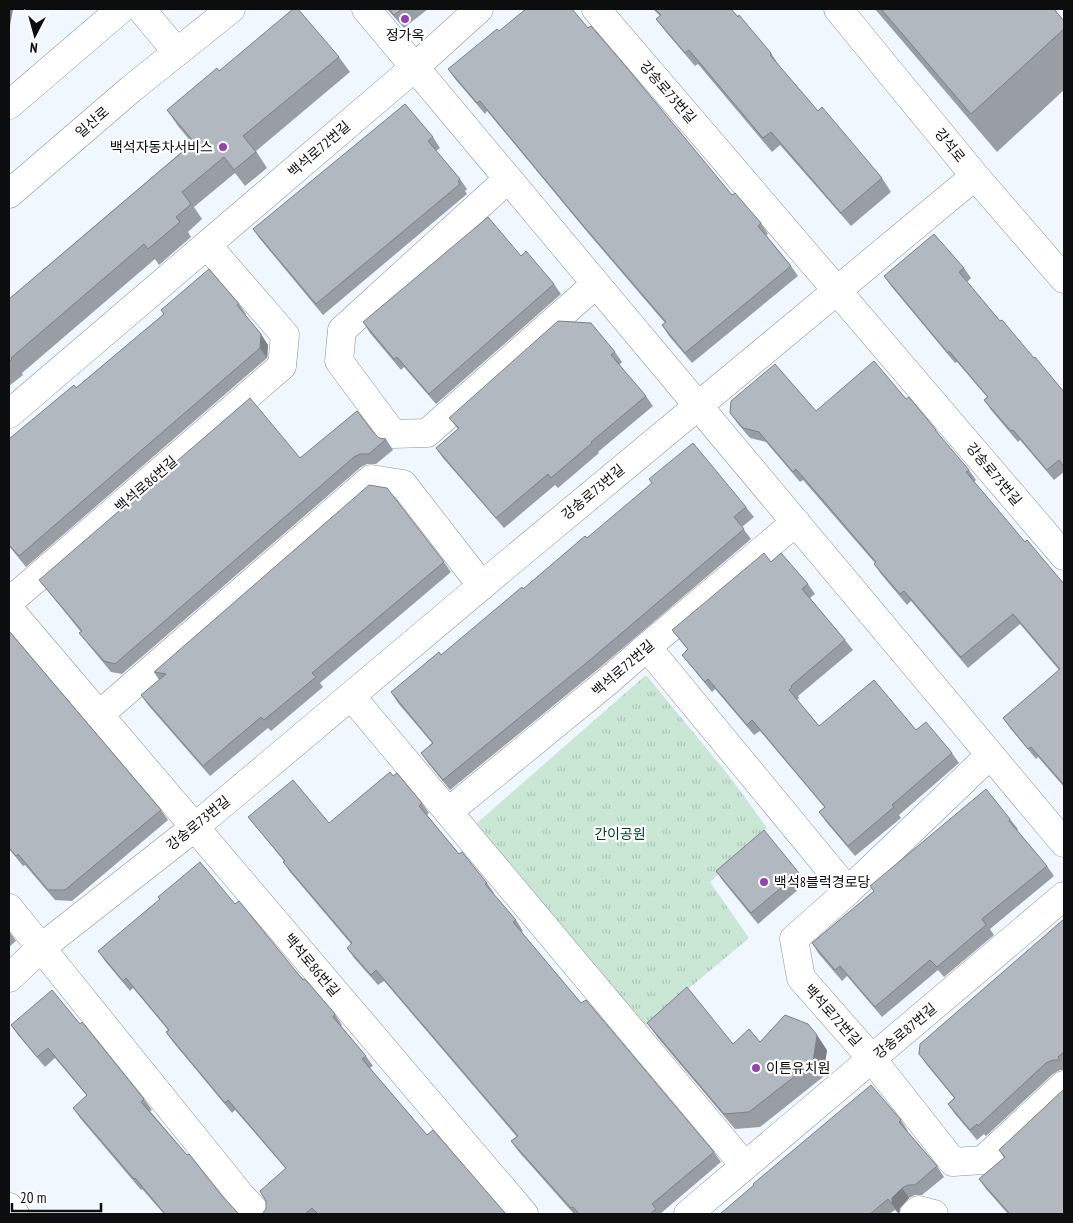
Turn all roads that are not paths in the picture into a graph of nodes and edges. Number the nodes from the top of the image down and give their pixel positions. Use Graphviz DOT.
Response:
graph roads {
  1 [pos="121,9"];
  2 [pos="142,9"];
  3 [pos="231,9"];
  4 [pos="366,9"];
  5 [pos="479,9"];
  6 [pos="596,9"];
  7 [pos="838,9"];
  8 [pos="177,52"];
  9 [pos="415,67"];
  10 [pos="9,105"];
  11 [pos="975,176"];
  12 [pos="508,179"];
  13 [pos="9,194"];
  14 [pos="215,238"];
  15 [pos="1064,279"];
  16 [pos="596,284"];
  17 [pos="837,290"];
  18 [pos="698,405"];
  19 [pos="9,414"];
  20 [pos="796,522"];
  21 [pos="1064,556"];
  22 [pos="482,586"];
  23 [pos="9,602"];
  24 [pos="9,609"];
  25 [pos="647,647"];
  26 [pos="351,696"];
  27 [pos="99,715"];
  28 [pos="990,755"];
  29 [pos="448,812"];
  30 [pos="194,827"];
  31 [pos="1064,843"];
  32 [pos="848,891"];
  33 [pos="1064,896"];
  34 [pos="9,908"];
  35 [pos="42,947"];
  36 [pos="9,978"];
  37 [pos="872,1058"];
  38 [pos="1064,1084"];
  39 [pos="745,1166"];
  40 [pos="250,1206"];
  41 [pos="9,1207"];
  42 [pos="15,1214"];
  43 [pos="524,1214"];
  44 [pos="688,1214"];
  1 -- 10 [label="street"];
  2 -- 8 [label="street"];
  3 -- 8 [label="street, 일산로"];
  4 -- 9 [label="street"];
  5 -- 9 [label="street"];
  6 -- 17 [label="street, 강송로73번길"];
  7 -- 11 [label="street, 강석로"];
  8 -- 13 [label="street, 일산로"];
  9 -- 12 [label="street"];
  9 -- 14 [label="street, 백석로72번길"];
  11 -- 15 [label="street, 강석로"];
  11 -- 17 [label="street, 강송로73번길"];
  12 -- 16 [label="street"];
  12 -- 16 [label="street"];
  14 -- 19 [label="street"];
  14 -- 23 [label="street, 백석로86번길"];
  16 -- 18 [label="street"];
  17 -- 18 [label="street, 강송로73번길"];
  17 -- 21 [label="street, 강송로73번길"];
  18 -- 20 [label="street"];
  18 -- 22 [label="street, 강송로73번길"];
  20 -- 25 [label="street, 백석로72번길"];
  20 -- 28 [label="street"];
  22 -- 26 [label="street, 강송로73번길"];
  22 -- 27 [label="street"];
  24 -- 27 [label="street, 백석로86번길"];
  25 -- 29 [label="street, 백석로72번길"];
  25 -- 32 [label="street"];
  26 -- 29 [label="street"];
  26 -- 30 [label="street, 강송로73번길"];
  27 -- 30 [label="street, 백석로86번길"];
  28 -- 31 [label="street"];
  28 -- 32 [label="street, 백석로72번길"];
  29 -- 39 [label="street"];
  30 -- 35 [label="street, 강송로73번길"];
  30 -- 43 [label="street, 백석로86번길"];
  32 -- 37 [label="street, 백석로72번길"];
  33 -- 37 [label="street, 강송로87번길"];
  34 -- 35 [label="street"];
  35 -- 36 [label="street, 강송로73번길"];
  35 -- 40 [label="street"];
  37 -- 38 [label="street"];
  37 -- 39 [label="street, 강송로87번길"];
  39 -- 44 [label="street, 강송로87번길"];
  41 -- 42 [label="street"];
}
